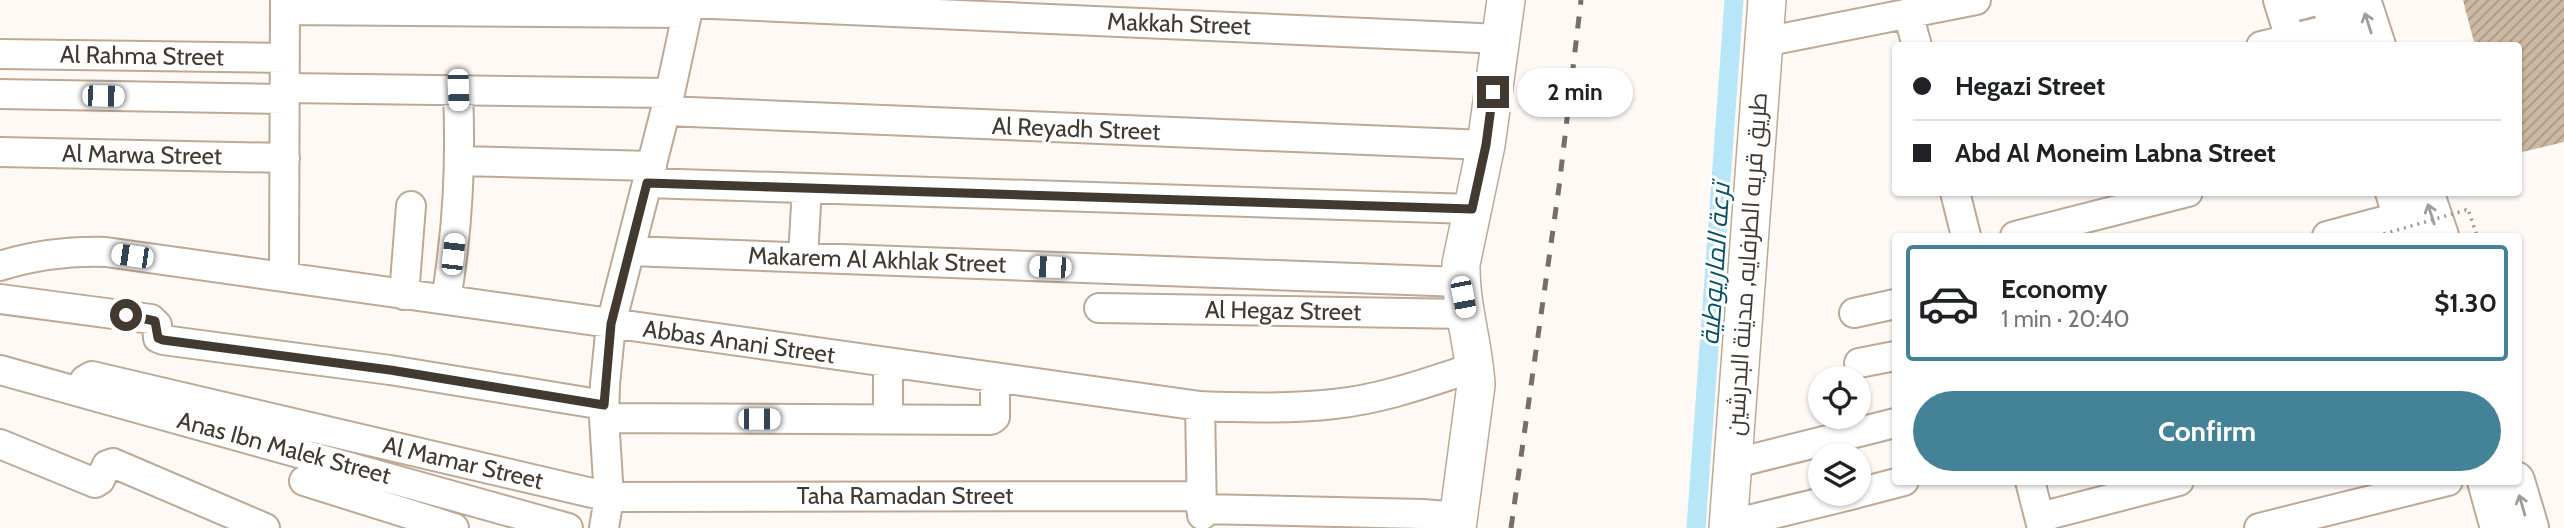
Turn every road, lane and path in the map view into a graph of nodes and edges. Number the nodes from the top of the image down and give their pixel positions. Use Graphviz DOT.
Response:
graph roads {
  1 [pos="1506,0"];
  2 [pos="1767,0"];
  3 [pos="1976,0"];
  4 [pos="285,5"];
  5 [pos="689,5"];
  6 [pos="2280,5"];
  7 [pos="1908,13"];
  8 [pos="2339,15"];
  9 [pos="1501,39"];
  10 [pos="2290,39"];
  11 [pos="1764,42"];
  12 [pos="1916,42"];
  13 [pos="2278,42"];
  14 [pos="2371,42"];
  15 [pos="0,54"];
  16 [pos="285,58"];
  17 [pos="458,90"];
  18 [pos="285,93"];
  19 [pos="0,94"];
  20 [pos="668,102"];
  21 [pos="1486,145"];
  22 [pos="0,152"];
  23 [pos="285,158"];
  24 [pos="460,161"];
  25 [pos="650,174"];
  26 [pos="807,188"];
  27 [pos="1956,196"];
  28 [pos="2172,196"];
  29 [pos="411,206"];
  30 [pos="1472,209"];
  31 [pos="2401,215"];
  32 [pos="1965,233"];
  33 [pos="2027,233"];
  34 [pos="2338,233"];
  35 [pos="2434,233"];
  36 [pos="2476,233"];
  37 [pos="630,251"];
  38 [pos="803,257"];
  39 [pos="0,266"];
  40 [pos="284,277"];
  41 [pos="404,295"];
  42 [pos="1463,298"];
  43 [pos="0,299"];
  44 [pos="446,300"];
  45 [pos="1892,305"];
  46 [pos="1099,308"];
  47 [pos="1854,313"];
  48 [pos="611,324"];
  49 [pos="1892,357"];
  50 [pos="888,363"];
  51 [pos="1859,363"];
  52 [pos="1475,367"];
  53 [pos="0,370"];
  54 [pos="996,378"];
  55 [pos="83,393"];
  56 [pos="1200,406"];
  57 [pos="604,411"];
  58 [pos="888,419"];
  59 [pos="1892,424"];
  60 [pos="0,444"];
  61 [pos="1732,464"];
  62 [pos="306,475"];
  63 [pos="1892,484"];
  64 [pos="2031,485"];
  65 [pos="2166,485"];
  66 [pos="2432,485"];
  67 [pos="2488,485"];
  68 [pos="2516,485"];
  69 [pos="1871,489"];
  70 [pos="610,497"];
  71 [pos="1808,506"];
  72 [pos="1201,511"];
  73 [pos="1457,523"];
  74 [pos="2041,523"];
  75 [pos="1728,527"];
  76 [pos="265,528"];
  77 [pos="454,528"];
  78 [pos="568,528"];
  79 [pos="604,528"];
  80 [pos="2259,528"];
  81 [pos="2500,528"];
  82 [pos="2529,528"];
  1 -- 9 [label="main road"];
  2 -- 11 [label="main road, طريق قريه الطرفايه, مدينة البدرشين"];
  3 -- 7 [label="street"];
  4 -- 5 [label="street, Makkah Street"];
  4 -- 16 [label="street"];
  5 -- 9 [label="street, Makkah Street"];
  5 -- 20 [label="street"];
  6 -- 8 [label="street"];
  6 -- 10 [label="street"];
  7 -- 11 [label="street"];
  7 -- 12 [label="street"];
  8 -- 10 [label="street"];
  14 -- 8 [label="highway, one-way"];
  9 -- 21 [label="main road"];
  10 -- 13 [label="street"];
  11 -- 61 [label="main road, طريق قريه الطرفايه, مدينة البدرشين"];
  15 -- 16 [label="street, Al Rahma Street"];
  16 -- 18 [label="street"];
  17 -- 18 [label="street, Al Reyadh Street"];
  17 -- 20 [label="street, Al Reyadh Street"];
  17 -- 24 [label="street"];
  18 -- 19 [label="street, Al Reyadh Street"];
  18 -- 23 [label="street"];
  20 -- 21 [label="street, Al Reyadh Street"];
  20 -- 25 [label="street"];
  21 -- 30 [label="main road"];
  22 -- 23 [label="street, Al Marwa Street"];
  23 -- 40 [label="street"];
  24 -- 25 [label="street"];
  24 -- 44 [label="street"];
  25 -- 26 [label="street"];
  25 -- 37 [label="street"];
  26 -- 30 [label="street"];
  26 -- 38 [label="street"];
  27 -- 32 [label="street"];
  28 -- 33 [label="street"];
  29 -- 41 [label="street"];
  30 -- 42 [label="main road"];
  31 -- 34 [label="street"];
  35 -- 31 [label="highway, one-way"];
  31 -- 36 [label="path, bridge"];
  37 -- 38 [label="street, Makarem Al Akhlak Street"];
  37 -- 48 [label="street"];
  38 -- 42 [label="street, Makarem Al Akhlak Street"];
  39 -- 40 [label="street, Abbas Anani Street"];
  40 -- 41 [label="street, Abbas Anani Street"];
  41 -- 44 [label="street, Abbas Anani Street"];
  42 -- 46 [label="street, Al Hegaz Street"];
  42 -- 52 [label="main road"];
  43 -- 57 [label="street"];
  44 -- 48 [label="street, Abbas Anani Street"];
  45 -- 47 [label="street"];
  48 -- 50 [label="street, Abbas Anani Street"];
  48 -- 57 [label="street"];
  49 -- 51 [label="street"];
  50 -- 54 [label="street, Abbas Anani Street"];
  50 -- 58 [label="street"];
  52 -- 56 [label="street, Abbas Anani Street"];
  52 -- 73 [label="main road"];
  53 -- 55 [label="street, Anas Ibn Malek Street"];
  54 -- 56 [label="street, Abbas Anani Street"];
  54 -- 58 [label="street"];
  55 -- 62 [label="street, Anas Ibn Malek Street"];
  55 -- 70 [label="street, Al Mamar Street"];
  56 -- 72 [label="street"];
  57 -- 58 [label="street"];
  57 -- 70 [label="street"];
  59 -- 61 [label="street"];
  60 -- 76 [label="street"];
  61 -- 75 [label="main road, طريق قريه الطرفايه, مدينة البدرشين"];
  62 -- 77 [label="street"];
  62 -- 78 [label="street, Anas Ibn Malek Street"];
  63 -- 69 [label="street"];
  64 -- 74 [label="street"];
  65 -- 74 [label="street"];
  66 -- 80 [label="street"];
  67 -- 81 [label="highway"];
  82 -- 68 [label="highway, one-way"];
  70 -- 72 [label="street, Taha Ramadan Street"];
  70 -- 79 [label="street"];
  71 -- 75 [label="street"];
  72 -- 73 [label="street, Taha Ramadan Street"];
}
